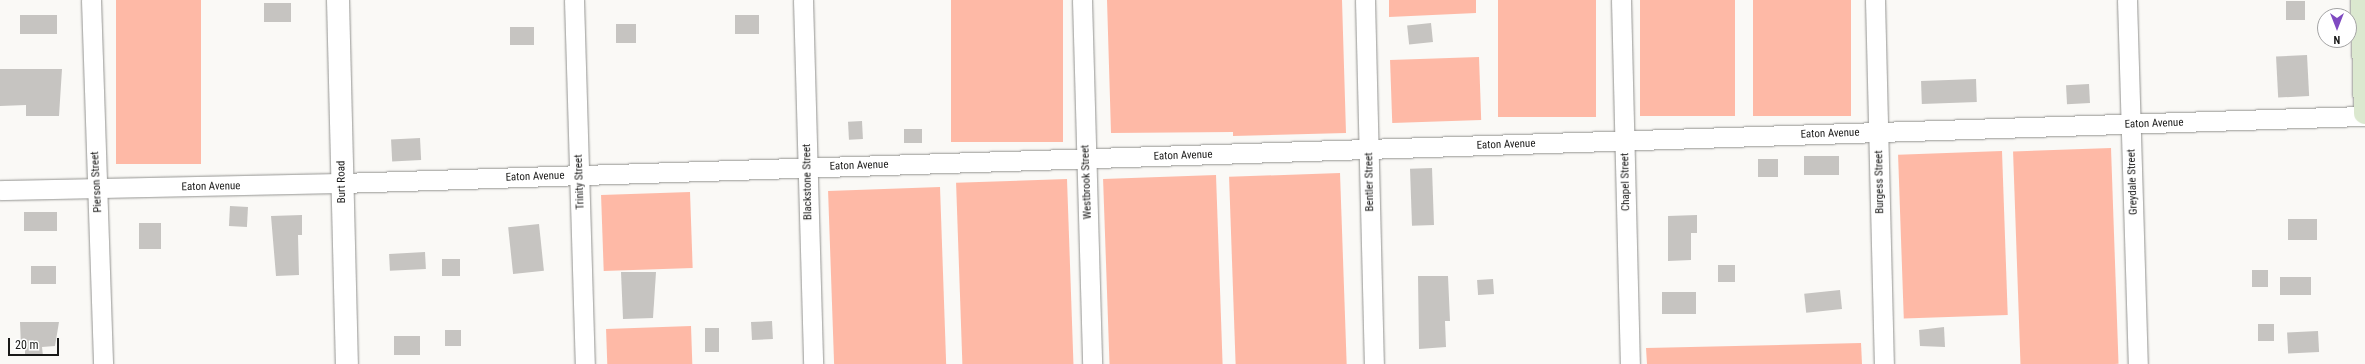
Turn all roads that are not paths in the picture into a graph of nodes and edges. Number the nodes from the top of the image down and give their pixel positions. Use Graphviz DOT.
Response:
graph roads {
  1 [pos="91,0"];
  2 [pos="338,0"];
  3 [pos="574,0"];
  4 [pos="803,0"];
  5 [pos="1082,0"];
  6 [pos="1365,0"];
  7 [pos="1621,0"];
  8 [pos="1875,0"];
  9 [pos="2128,0"];
  10 [pos="2362,0"];
  11 [pos="2365,113"];
  12 [pos="2365,116"];
  13 [pos="2131,125"];
  14 [pos="1879,132"];
  15 [pos="1626,141"];
  16 [pos="1369,150"];
  17 [pos="1087,159"];
  18 [pos="807,168"];
  19 [pos="580,176"];
  20 [pos="342,183"];
  21 [pos="98,188"];
  22 [pos="0,190"];
  23 [pos="103,364"];
  24 [pos="348,364"];
  25 [pos="585,364"];
  26 [pos="813,364"];
  27 [pos="1092,364"];
  28 [pos="1374,364"];
  29 [pos="1630,364"];
  30 [pos="1884,364"];
  31 [pos="2138,364"];
  1 -- 21 [label="street, Pierson Street"];
  2 -- 20 [label="street, Burt Road"];
  3 -- 19 [label="street, Trinity Street"];
  4 -- 18 [label="street, Blackstone Street"];
  5 -- 17 [label="street, Westbrook Street"];
  6 -- 16 [label="street, Bentler Street"];
  7 -- 15 [label="street, Chapel Street"];
  8 -- 14 [label="street, Burgess Street"];
  9 -- 13 [label="street, Greydale Street"];
  10 -- 11 [label="main road"];
  12 -- 13 [label="street, Eaton Avenue"];
  13 -- 14 [label="street, Eaton Avenue"];
  13 -- 31 [label="street, Greydale Street"];
  14 -- 15 [label="street, Eaton Avenue"];
  14 -- 30 [label="street, Burgess Street"];
  15 -- 16 [label="street, Eaton Avenue"];
  15 -- 29 [label="street, Chapel Street"];
  16 -- 17 [label="street, Eaton Avenue"];
  16 -- 28 [label="street, Bentler Street"];
  17 -- 18 [label="street, Eaton Avenue"];
  17 -- 27 [label="street, Westbrook Street"];
  18 -- 19 [label="street, Eaton Avenue"];
  18 -- 26 [label="street, Blackstone Street"];
  19 -- 20 [label="street, Eaton Avenue"];
  19 -- 25 [label="street, Trinity Street"];
  20 -- 21 [label="street, Eaton Avenue"];
  20 -- 24 [label="street, Burt Road"];
  21 -- 22 [label="street, Eaton Avenue"];
  21 -- 23 [label="street, Pierson Street"];
}
